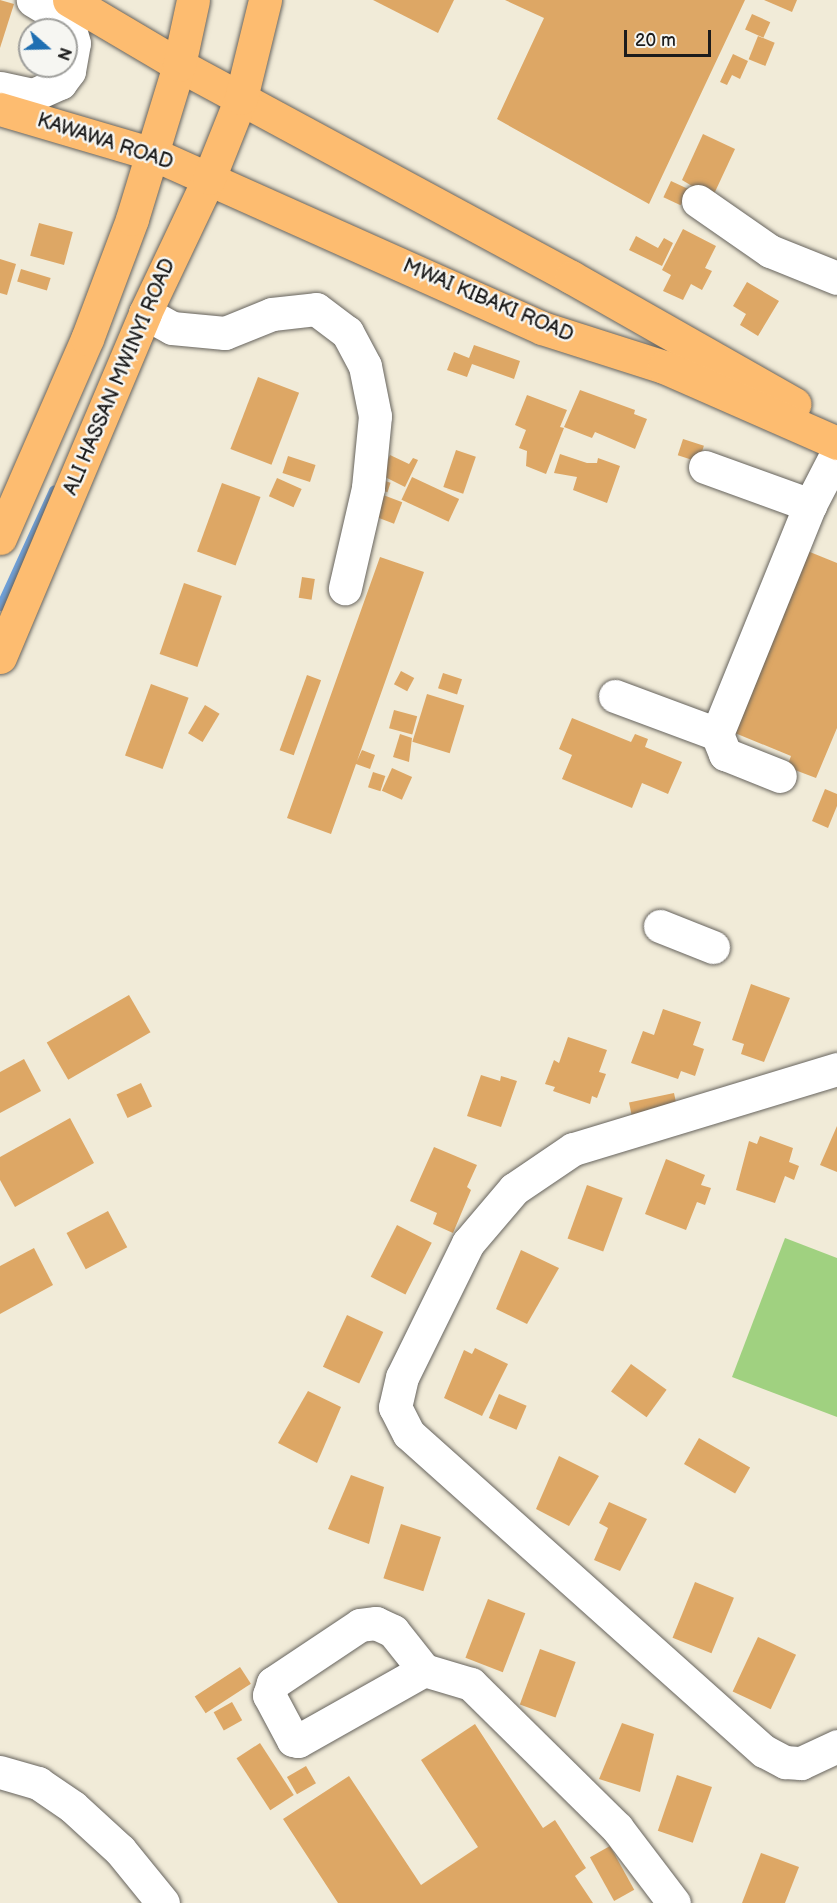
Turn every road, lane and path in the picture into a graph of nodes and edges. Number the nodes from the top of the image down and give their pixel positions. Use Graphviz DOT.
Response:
graph roads {
  1 [pos="33,0"];
  2 [pos="69,0"];
  3 [pos="193,0"];
  4 [pos="266,0"];
  5 [pos="179,65"];
  6 [pos="0,88"];
  7 [pos="241,98"];
  8 [pos="0,109"];
  9 [pos="153,154"];
  10 [pos="209,178"];
  11 [pos="698,201"];
  12 [pos="837,278"];
  13 [pos="145,313"];
  14 [pos="837,425"];
  15 [pos="837,443"];
  16 [pos="837,453"];
  17 [pos="705,467"];
  18 [pos="810,505"];
  19 [pos="0,538"];
  20 [pos="345,588"];
  21 [pos="0,657"];
  22 [pos="615,696"];
  23 [pos="717,734"];
  24 [pos="780,776"];
  25 [pos="660,926"];
  26 [pos="713,947"];
  27 [pos="837,1069"];
  28 [pos="424,1670"];
  29 [pos="837,1746"];
  30 [pos="0,1772"];
  31 [pos="163,1903"];
  32 [pos="674,1903"];
  1 -- 6 [label="street, KAWAWA ROAD"];
  2 -- 5 [label="main road"];
  3 -- 5 [label="main road"];
  4 -- 7 [label="main road, ALI HASSAN MWINYI ROAD"];
  5 -- 7 [label="main road"];
  5 -- 9 [label="main road"];
  7 -- 10 [label="main road, ALI HASSAN MWINYI ROAD"];
  7 -- 14 [label="main road"];
  8 -- 9 [label="main road, KAWAWA ROAD"];
  9 -- 10 [label="main road, KAWAWA ROAD"];
  9 -- 19 [label="main road"];
  10 -- 13 [label="main road, ALI HASSAN MWINYI ROAD"];
  10 -- 15 [label="main road, MWAI KIBAKI ROAD"];
  11 -- 12 [label="street"];
  13 -- 20 [label="street"];
  13 -- 21 [label="main road, ALI HASSAN MWINYI ROAD"];
  16 -- 18 [label="street"];
  17 -- 18 [label="street"];
  18 -- 23 [label="street"];
  22 -- 23 [label="street"];
  23 -- 24 [label="street"];
  25 -- 26 [label="street"];
  27 -- 29 [label="street"];
  28 -- 32 [label="street"];
  30 -- 31 [label="street"];
}
